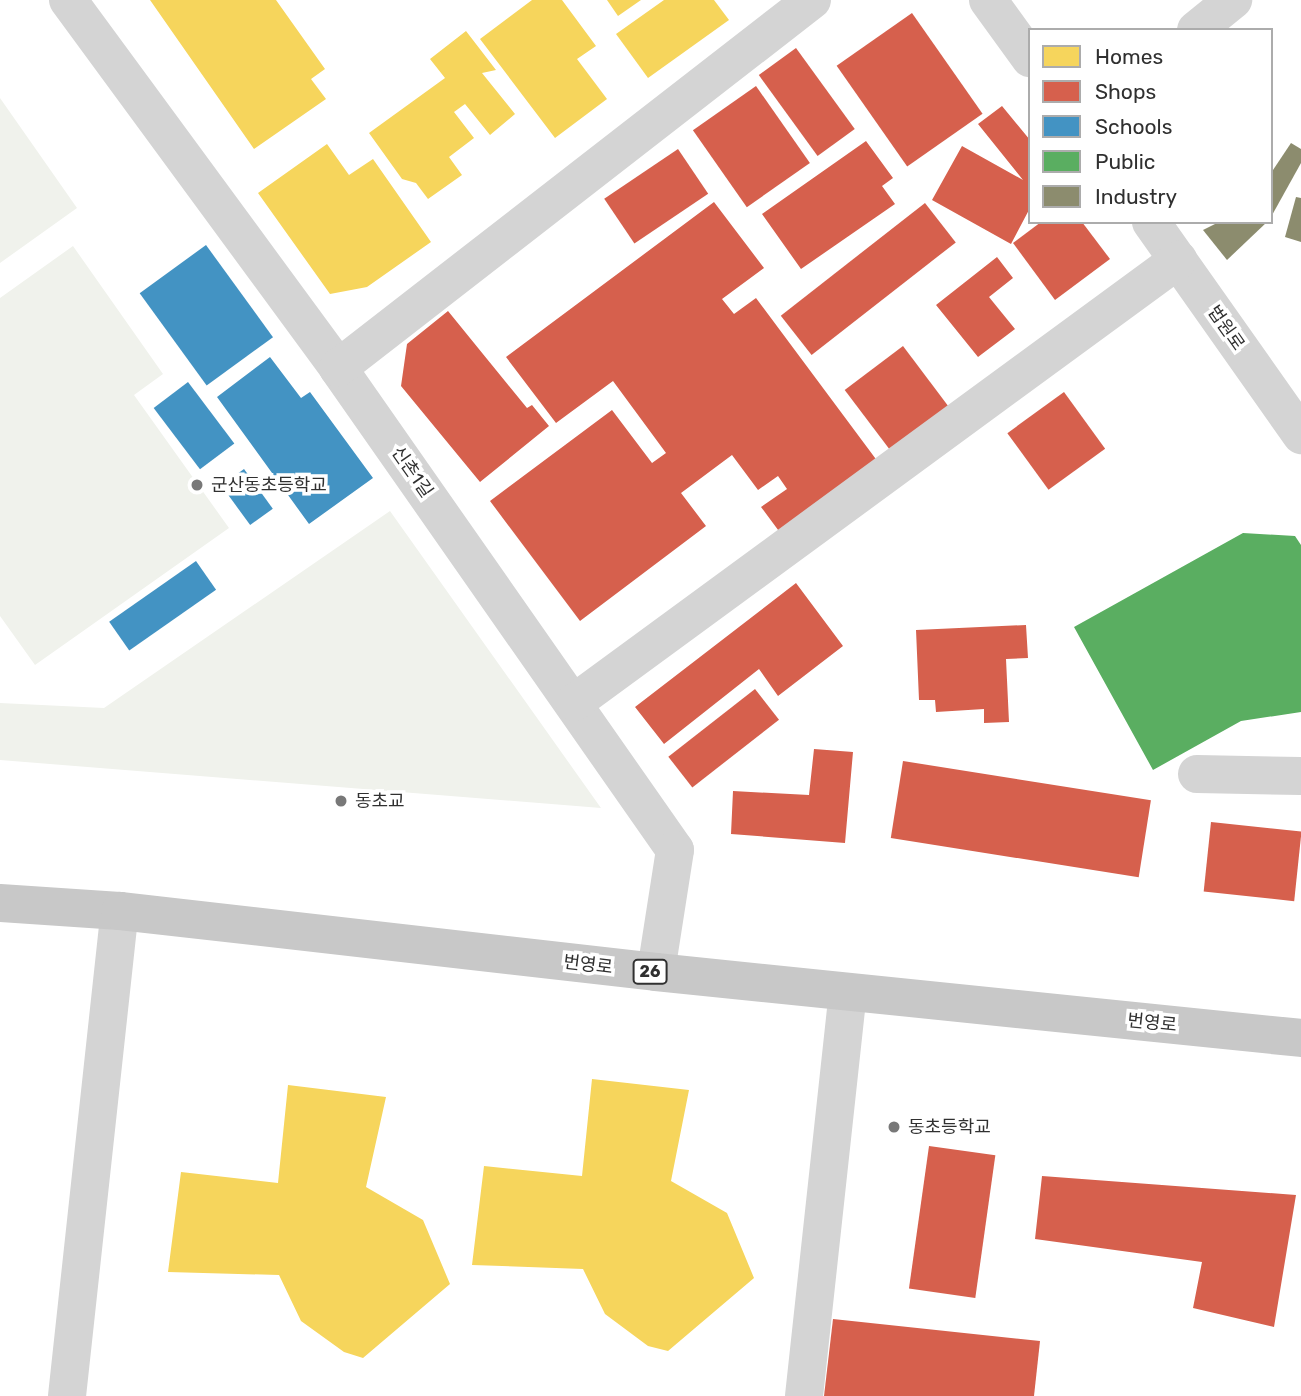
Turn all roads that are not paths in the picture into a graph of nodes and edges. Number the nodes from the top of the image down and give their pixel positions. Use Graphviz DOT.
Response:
graph roads {
  1 [pos="68,0"];
  2 [pos="812,0"];
  3 [pos="988,0"];
  4 [pos="1233,0"];
  5 [pos="1198,28"];
  6 [pos="1028,55"];
  7 [pos="1152,224"];
  8 [pos="1178,260"];
  9 [pos="338,368"];
  10 [pos="1301,435"];
  11 [pos="575,702"];
  12 [pos="1197,775"];
  13 [pos="1301,776"];
  14 [pos="0,902"];
  15 [pos="120,911"];
  16 [pos="656,972"];
  17 [pos="848,992"];
  18 [pos="1301,1038"];
  19 [pos="67,1396"];
  20 [pos="804,1396"];
  1 -- 9 [label="street, 신촌1길"];
  2 -- 9 [label="street"];
  3 -- 6 [label="street"];
  4 -- 5 [label="street"];
  7 -- 8 [label="street, 법원로"];
  8 -- 10 [label="street, 법원로"];
  8 -- 11 [label="street"];
  9 -- 11 [label="street, 신촌1길"];
  11 -- 16 [label="street, 신촌1길"];
  12 -- 13 [label="street"];
  14 -- 15 [label="main road, 번영로 / 26"];
  15 -- 16 [label="main road, 번영로 / 26"];
  15 -- 19 [label="street"];
  16 -- 17 [label="main road, 번영로 / 26"];
  17 -- 18 [label="main road, 번영로 / 26"];
  17 -- 20 [label="street"];
}
